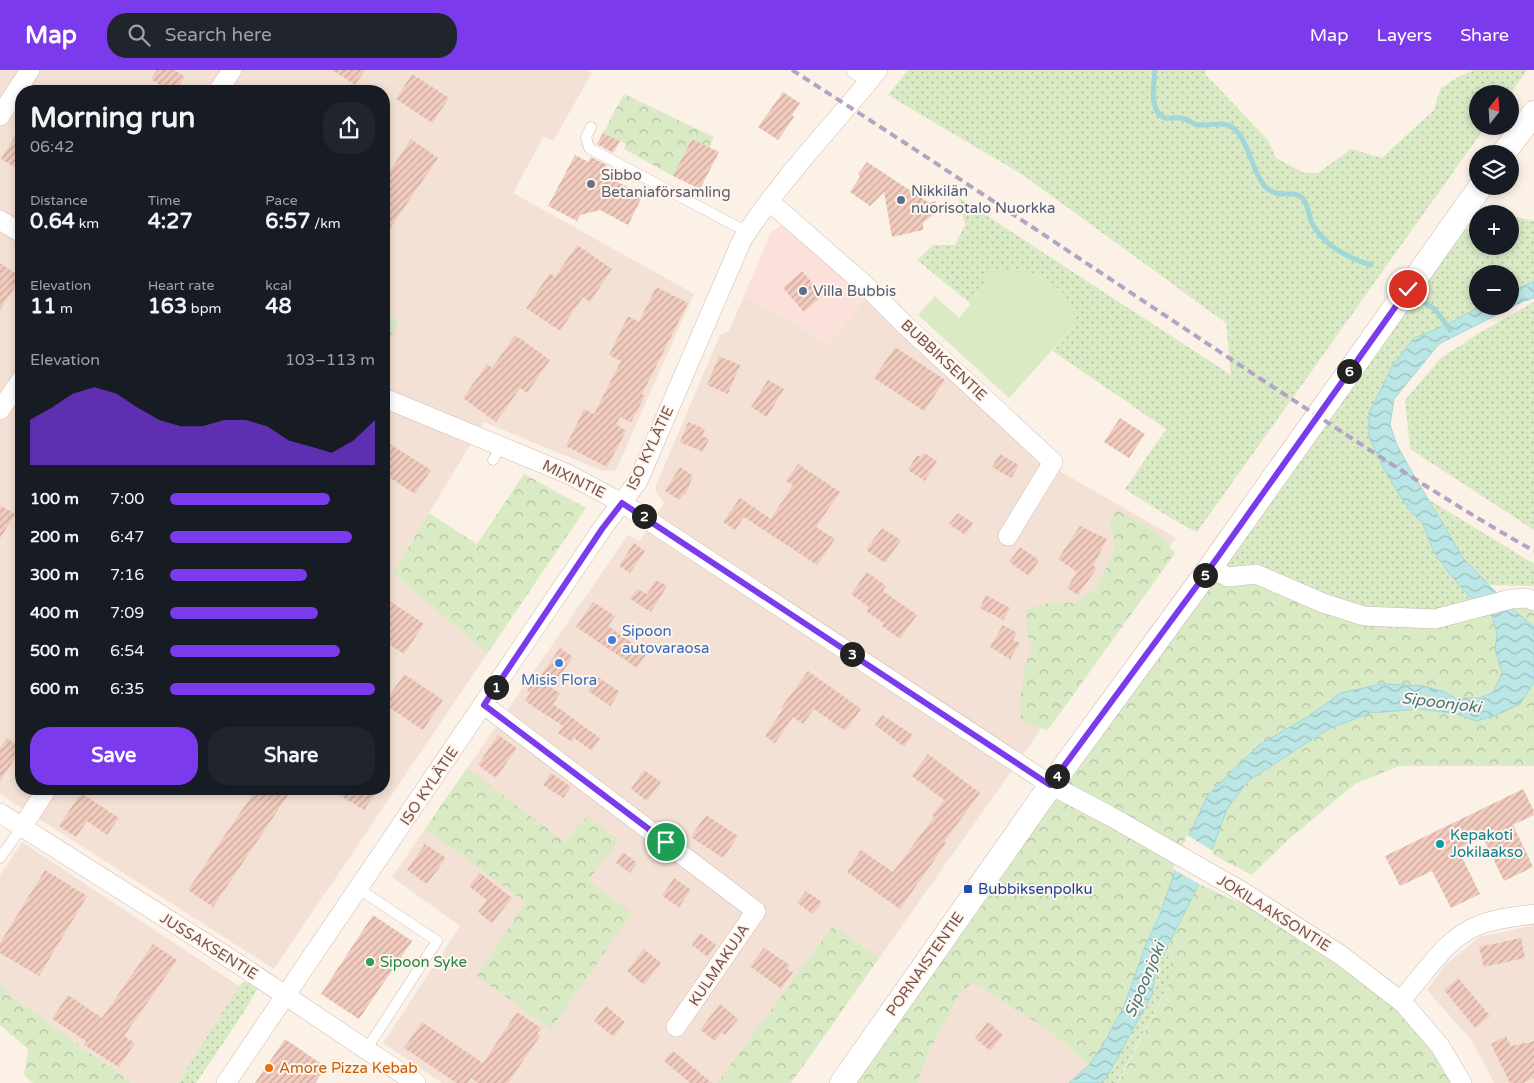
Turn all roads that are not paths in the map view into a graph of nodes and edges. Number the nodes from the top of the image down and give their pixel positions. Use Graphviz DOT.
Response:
graph roads {
  1 [pos="30,70"];
  2 [pos="232,70"];
  3 [pos="868,73"];
  4 [pos="20,85"];
  5 [pos="222,85"];
  6 [pos="15,93"];
  7 [pos="1534,113"];
  8 [pos="0,116"];
  9 [pos="591,127"];
  10 [pos="1510,145"];
  11 [pos="1475,195"];
  12 [pos="769,201"];
  13 [pos="0,220"];
  14 [pos="15,229"];
  15 [pos="747,232"];
  16 [pos="15,389"];
  17 [pos="390,401"];
  18 [pos="0,410"];
  19 [pos="622,503"];
  20 [pos="1008,536"];
  21 [pos="1210,568"];
  22 [pos="1534,601"];
  23 [pos="484,705"];
  24 [pos="1050,785"];
  25 [pos="43,795"];
  26 [pos="0,813"];
  27 [pos="22,827"];
  28 [pos="0,858"];
  29 [pos="359,890"];
  30 [pos="1534,914"];
  31 [pos="286,995"];
  32 [pos="1400,1001"];
  33 [pos="676,1027"];
  34 [pos="366,1050"];
  35 [pos="226,1083"];
  36 [pos="416,1083"];
  37 [pos="842,1083"];
  38 [pos="1462,1083"];
  1 -- 4 [label="street"];
  2 -- 5 [label="street"];
  3 -- 12 [label="street, ISO KYLÄTIE"];
  6 -- 8 [label="street"];
  7 -- 10 [label="street"];
  9 -- 15 [label="lane"];
  11 -- 21 [label="street, PORNAISTENTIE"];
  12 -- 15 [label="street, ISO KYLÄTIE"];
  12 -- 20 [label="street, BUBBIKSENTIE"];
  13 -- 14 [label="street"];
  15 -- 19 [label="street, ISO KYLÄTIE"];
  16 -- 18 [label="street"];
  17 -- 19 [label="street, MIXINTIE"];
  19 -- 23 [label="street, ISO KYLÄTIE"];
  19 -- 24 [label="street, MIXINTIE"];
  21 -- 22 [label="street"];
  21 -- 24 [label="street, PORNAISTENTIE"];
  23 -- 29 [label="street, ISO KYLÄTIE"];
  23 -- 33 [label="street, KULMAKUJA"];
  24 -- 32 [label="street, JOKILAAKSONTIE"];
  24 -- 37 [label="street, PORNAISTENTIE"];
  25 -- 27 [label="street"];
  26 -- 27 [label="street, JUSSAKSENTIE"];
  27 -- 28 [label="lane"];
  27 -- 31 [label="street, JUSSAKSENTIE"];
  29 -- 31 [label="street, ISO KYLÄTIE"];
  29 -- 34 [label="lane"];
  30 -- 32 [label="street"];
  31 -- 34 [label="street, JUSSAKSENTIE"];
  31 -- 35 [label="street, ISO KYLÄTIE"];
  32 -- 38 [label="street, JOKILAAKSONTIE"];
  34 -- 36 [label="street, JUSSAKSENTIE"];
}
